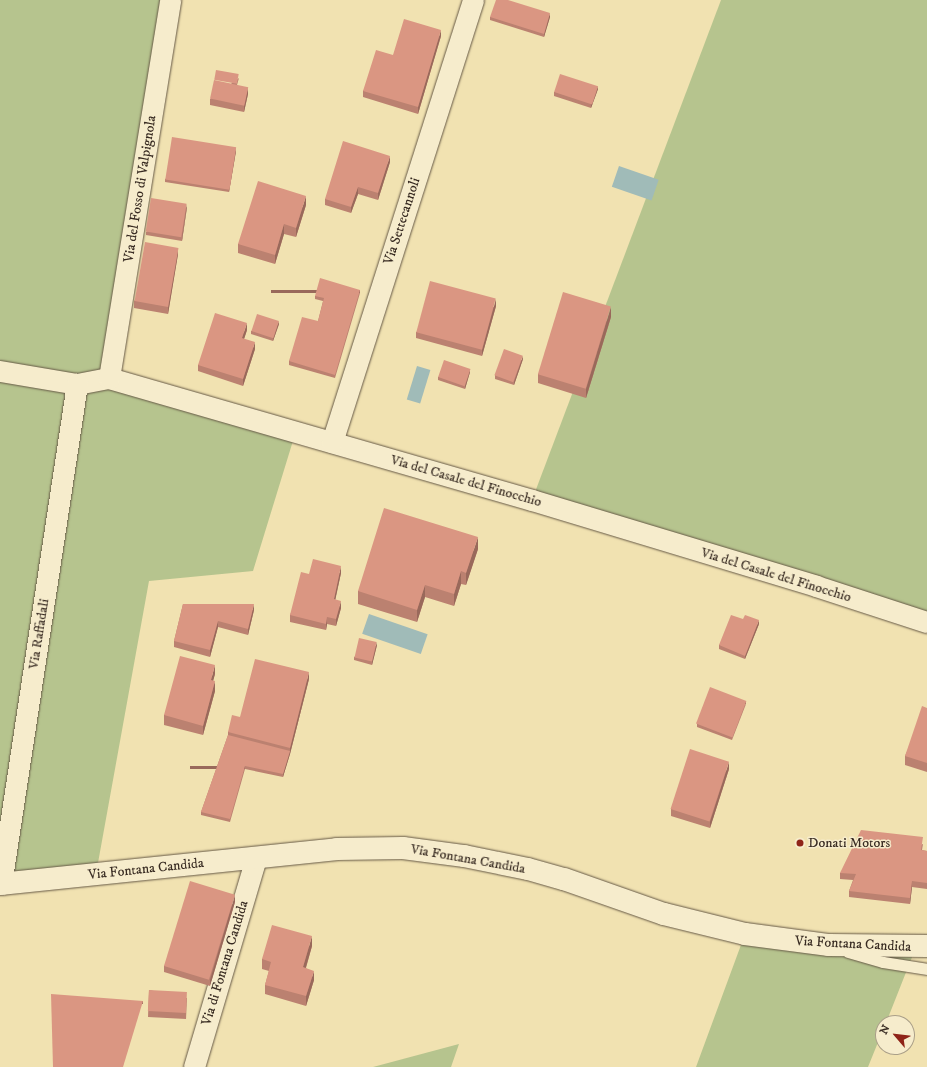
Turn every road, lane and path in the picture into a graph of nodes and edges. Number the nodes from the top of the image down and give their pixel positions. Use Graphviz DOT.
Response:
graph roads {
  1 [pos="170,0"];
  2 [pos="473,0"];
  3 [pos="0,371"];
  4 [pos="109,378"];
  5 [pos="78,384"];
  6 [pos="332,442"];
  7 [pos="927,622"];
  8 [pos="256,858"];
  9 [pos="0,884"];
  10 [pos="829,945"];
  11 [pos="927,946"];
  12 [pos="927,969"];
  13 [pos="194,1067"];
  1 -- 4 [label="street, Via del Fosso di Valpignola"];
  2 -- 6 [label="street, Via Settecannoli"];
  3 -- 5 [label="street, Via del Casale del Finocchio"];
  4 -- 5 [label="street, Via del Casale del Finocchio"];
  4 -- 6 [label="street, Via del Casale del Finocchio"];
  5 -- 9 [label="street, Via Raffadali"];
  6 -- 7 [label="street, Via del Casale del Finocchio"];
  8 -- 9 [label="main road, Via Fontana Candida"];
  8 -- 10 [label="main road, Via Fontana Candida"];
  8 -- 13 [label="street, Via di Fontana Candida"];
  10 -- 11 [label="main road, Via Fontana Candida"];
  10 -- 12 [label="lane"];
}
